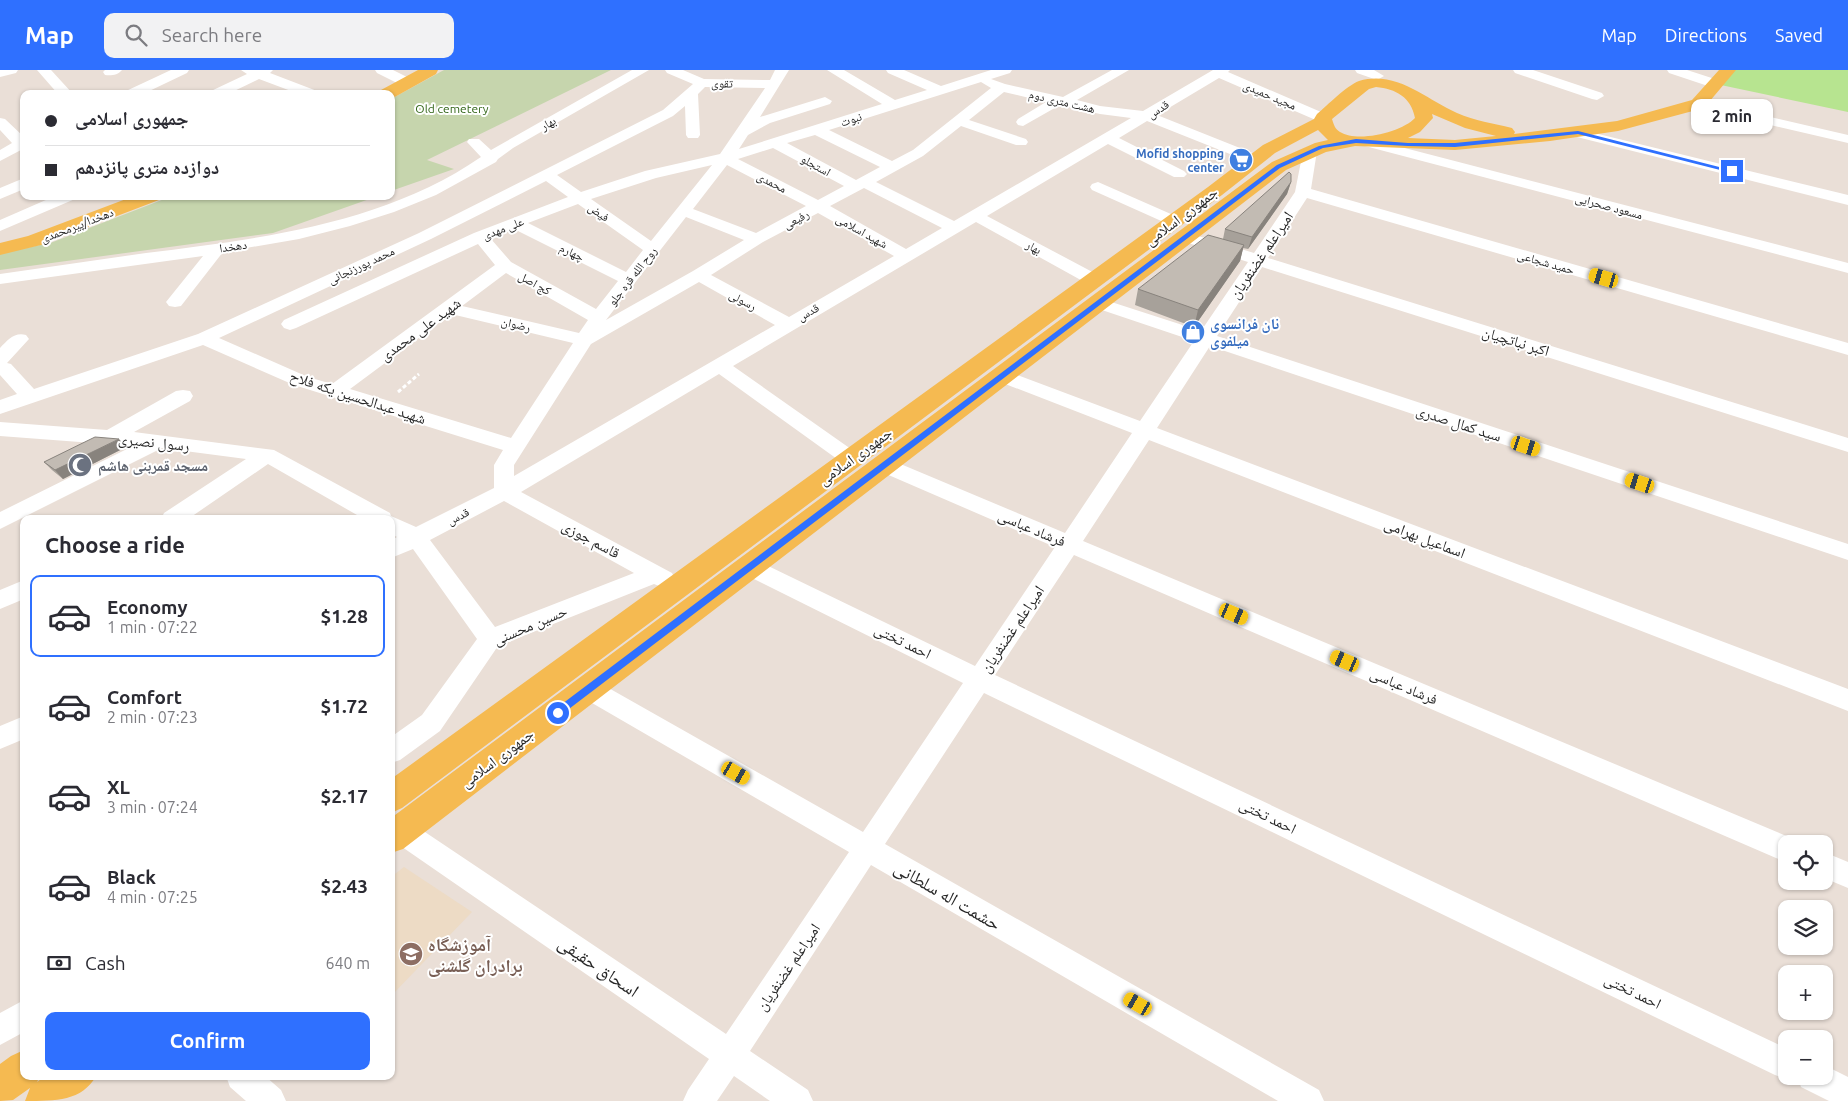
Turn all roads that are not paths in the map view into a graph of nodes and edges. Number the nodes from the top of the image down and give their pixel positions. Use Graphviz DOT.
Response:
graph roads {
  1 [pos="11,70"];
  2 [pos="44,70"];
  3 [pos="182,70"];
  4 [pos="382,70"];
  5 [pos="430,70"];
  6 [pos="642,70"];
  7 [pos="672,70"];
  8 [pos="834,70"];
  9 [pos="894,70"];
  10 [pos="959,70"];
  11 [pos="1005,70"];
  12 [pos="1122,70"];
  13 [pos="1520,70"];
  14 [pos="1674,70"];
  15 [pos="1728,70"];
  16 [pos="258,71"];
  17 [pos="1220,71"];
  18 [pos="0,73"];
  19 [pos="1372,75"];
  20 [pos="778,77"];
  21 [pos="977,78"];
  22 [pos="594,79"];
  23 [pos="408,83"];
  24 [pos="1716,84"];
  25 [pos="614,87"];
  26 [pos="1001,87"];
  27 [pos="696,88"];
  28 [pos="62,90"];
  29 [pos="140,90"];
  30 [pos="223,90"];
  31 [pos="299,90"];
  32 [pos="395,90"];
  33 [pos="939,90"];
  34 [pos="1597,96"];
  35 [pos="1417,99"];
  36 [pos="826,101"];
  37 [pos="1061,101"];
  38 [pos="1698,104"];
  39 [pos="894,105"];
  40 [pos="1148,116"];
  41 [pos="1323,119"];
  42 [pos="959,120"];
  43 [pos="0,122"];
  44 [pos="1023,122"];
  45 [pos="817,130"];
  46 [pos="744,131"];
  47 [pos="1578,133"];
  48 [pos="693,135"];
  49 [pos="1550,136"];
  50 [pos="1108,138"];
  51 [pos="1848,139"];
  52 [pos="20,142"];
  53 [pos="474,142"];
  54 [pos="1021,142"];
  55 [pos="1363,142"];
  56 [pos="776,143"];
  57 [pos="20,145"];
  58 [pos="1310,152"];
  59 [pos="0,156"];
  60 [pos="725,158"];
  61 [pos="491,159"];
  62 [pos="1255,159"];
  63 [pos="892,167"];
  64 [pos="546,174"];
  65 [pos="1179,174"];
  66 [pos="457,179"];
  67 [pos="860,184"];
  68 [pos="20,185"];
  69 [pos="1098,186"];
  70 [pos="1303,192"];
  71 [pos="0,194"];
  72 [pos="579,197"];
  73 [pos="60,200"];
  74 [pos="142,200"];
  75 [pos="496,200"];
  76 [pos="1848,200"];
  77 [pos="818,206"];
  78 [pos="684,211"];
  79 [pos="974,215"];
  80 [pos="514,223"];
  81 [pos="0,226"];
  82 [pos="954,227"];
  83 [pos="1179,229"];
  84 [pos="480,236"];
  85 [pos="757,239"];
  86 [pos="218,248"];
  87 [pos="0,249"];
  88 [pos="653,250"];
  89 [pos="905,255"];
  90 [pos="1258,260"];
  91 [pos="505,266"];
  92 [pos="1848,268"];
  93 [pos="699,275"];
  94 [pos="0,279"];
  95 [pos="629,280"];
  96 [pos="1097,291"];
  97 [pos="175,302"];
  98 [pos="448,308"];
  99 [pos="598,318"];
  100 [pos="290,324"];
  101 [pos="788,324"];
  102 [pos="204,338"];
  103 [pos="20,339"];
  104 [pos="1205,339"];
  105 [pos="584,340"];
  106 [pos="1848,349"];
  107 [pos="0,359"];
  108 [pos="719,365"];
  109 [pos="0,367"];
  110 [pos="1002,376"];
  111 [pos="335,391"];
  112 [pos="183,396"];
  113 [pos="30,397"];
  114 [pos="0,407"];
  115 [pos="0,429"];
  116 [pos="1144,431"];
  117 [pos="110,437"];
  118 [pos="160,441"];
  119 [pos="1848,445"];
  120 [pos="516,447"];
  121 [pos="268,455"];
  122 [pos="851,459"];
  123 [pos="884,465"];
  124 [pos="504,492"];
  125 [pos="178,515"];
  126 [pos="375,515"];
  127 [pos="0,521"];
  128 [pos="395,526"];
  129 [pos="416,538"];
  130 [pos="1069,544"];
  131 [pos="395,548"];
  132 [pos="1848,552"];
  133 [pos="750,567"];
  134 [pos="654,574"];
  135 [pos="678,587"];
  136 [pos="20,591"];
  137 [pos="0,600"];
  138 [pos="490,640"];
  139 [pos="979,679"];
  140 [pos="589,689"];
  141 [pos="1848,700"];
  142 [pos="20,729"];
  143 [pos="0,738"];
  144 [pos="395,749"];
  145 [pos="395,795"];
  146 [pos="396,835"];
  147 [pos="1778,846"];
  148 [pos="867,848"];
  149 [pos="1833,869"];
  150 [pos="1848,875"];
  151 [pos="20,1018"];
  152 [pos="0,1030"];
  153 [pos="730,1055"];
  154 [pos="1778,1060"];
  155 [pos="20,1073"];
  156 [pos="72,1080"];
  157 [pos="246,1080"];
  158 [pos="1830,1085"];
  159 [pos="0,1087"];
  160 [pos="1848,1094"];
  161 [pos="44,1101"];
  162 [pos="270,1101"];
  163 [pos="699,1101"];
  164 [pos="797,1101"];
  165 [pos="1308,1101"];
  1 -- 18 [label="street"];
  2 -- 28 [label="street"];
  3 -- 29 [label="street"];
  4 -- 23 [label="street"];
  5 -- 23 [label="main road"];
  6 -- 25 [label="street, بهار"];
  7 -- 27 [label="street, تقوی"];
  8 -- 39 [label="street"];
  9 -- 33 [label="street"];
  10 -- 21 [label="street, هشت متری دوم"];
  11 -- 21 [label="street, نبوت"];
  12 -- 37 [label="street"];
  13 -- 34 [label="street"];
  14 -- 24 [label="street"];
  15 -- 24 [label="main road"];
  16 -- 30 [label="street"];
  16 -- 31 [label="street"];
  17 -- 40 [label="street, قدس"];
  17 -- 41 [label="street, مجید حمیدی"];
  19 -- 35 [label="main road"];
  19 -- 41 [label="main road, جمهوری اسلامی"];
  20 -- 27 [label="street, تقوی"];
  20 -- 46 [label="street, روح الله قره جلو"];
  21 -- 26 [label="street, هشت متری دوم"];
  21 -- 33 [label="street, نبوت"];
  22 -- 25 [label="street"];
  23 -- 32 [label="main road"];
  24 -- 38 [label="main road"];
  25 -- 61 [label="street, بهار"];
  26 -- 37 [label="street, هشت متری دوم"];
  26 -- 42 [label="street, رفیعی"];
  27 -- 48 [label="street"];
  27 -- 64 [label="street, محمد پورزنجانی"];
  33 -- 39 [label="street, نبوت"];
  35 -- 49 [label="main road"];
  35 -- 55 [label="main road"];
  36 -- 46 [label="street"];
  37 -- 40 [label="street, هشت متری دوم"];
  37 -- 44 [label="street"];
  38 -- 47 [label="main road"];
  38 -- 51 [label="street"];
  39 -- 45 [label="street, نبوت"];
  40 -- 50 [label="street, قدس"];
  40 -- 62 [label="street, هشت متری دوم"];
  41 -- 55 [label="main road"];
  41 -- 62 [label="main road, جمهوری اسلامی"];
  42 -- 54 [label="street"];
  42 -- 63 [label="street, رفیعی"];
  43 -- 52 [label="street"];
  45 -- 56 [label="street, نبوت"];
  45 -- 63 [label="street"];
  46 -- 60 [label="street, روح الله قره جلو"];
  47 -- 49 [label="main road"];
  47 -- 76 [label="street"];
  49 -- 55 [label="main road"];
  50 -- 65 [label="street"];
  50 -- 79 [label="street, قدس"];
  53 -- 61 [label="street"];
  55 -- 58 [label="main road, جمهوری اسلامی"];
  55 -- 92 [label="street, مسعود صحرایی"];
  56 -- 60 [label="street, نبوت"];
  56 -- 67 [label="street, استجلو"];
  57 -- 59 [label="street"];
  58 -- 70 [label="street, امیراعلم غضنفریان"];
  58 -- 83 [label="main road, جمهوری اسلامی"];
  60 -- 72 [label="street, علی مهدی"];
  60 -- 77 [label="street, محمدی"];
  60 -- 78 [label="street, روح الله قره جلو"];
  61 -- 66 [label="street, بهار"];
  62 -- 83 [label="main road, جمهوری اسلامی"];
  63 -- 67 [label="street, رفیعی"];
  64 -- 72 [label="street, فیض"];
  64 -- 75 [label="street, محمد پورزنجانی"];
  66 -- 75 [label="street"];
  66 -- 86 [label="street, دهخدا"];
  67 -- 77 [label="street, رفیعی"];
  67 -- 82 [label="street, استجلو"];
  68 -- 71 [label="street"];
  69 -- 83 [label="street, اکبر نباتچیان"];
  70 -- 90 [label="street, امیراعلم غضنفریان"];
  70 -- 106 [label="street, حمید شجاعی"];
  72 -- 80 [label="street, علی مهدی"];
  72 -- 88 [label="street, فیض"];
  73 -- 81 [label="street"];
  74 -- 87 [label="main road, دهخدا/پیرمحمدی"];
  75 -- 102 [label="street, محمد پورزنجانی"];
  77 -- 85 [label="street, رفیعی"];
  77 -- 89 [label="street, شهید اسلامی"];
  78 -- 85 [label="street"];
  78 -- 88 [label="street, روح الله قره جلو"];
  79 -- 82 [label="street, قدس"];
  79 -- 96 [label="street, بهار"];
  80 -- 84 [label="street, علی مهدی"];
  80 -- 95 [label="street, چهارم"];
  82 -- 89 [label="street, قدس"];
  83 -- 90 [label="street, اکبر نباتچیان"];
  83 -- 96 [label="main road, جمهوری اسلامی"];
  84 -- 91 [label="street, کج اصل"];
  84 -- 100 [label="street, علی مهدی"];
  85 -- 93 [label="street, رفیعی"];
  86 -- 94 [label="street, دهخدا"];
  86 -- 97 [label="street"];
  88 -- 95 [label="street, روح الله قره جلو"];
  89 -- 101 [label="street, قدس"];
  90 -- 104 [label="street, امیراعلم غضنفریان"];
  90 -- 119 [label="street, اکبر نباتچیان"];
  91 -- 98 [label="street, شهید علی محمدی"];
  91 -- 99 [label="street, کج اصل"];
  93 -- 101 [label="street, رسولی"];
  93 -- 105 [label="street, رفیعی"];
  95 -- 99 [label="street, روح الله قره جلو"];
  96 -- 104 [label="street, سید کمال صدری"];
  96 -- 110 [label="main road, جمهوری اسلامی"];
  96 -- 122 [label="main road, جمهوری اسلامی"];
  98 -- 105 [label="street, رضوان"];
  98 -- 111 [label="street, شهید علی محمدی"];
  99 -- 105 [label="street, روح الله قره جلو"];
  101 -- 108 [label="street, قدس"];
  102 -- 111 [label="street, شهید عبدالحسین یکه فلاح"];
  102 -- 113 [label="street, محمد پورزنجانی"];
  103 -- 107 [label="street"];
  104 -- 116 [label="street, امیراعلم غضنفریان"];
  104 -- 132 [label="street, سید کمال صدری"];
  105 -- 120 [label="street, روح الله قره جلو"];
  108 -- 122 [label="street"];
  108 -- 124 [label="street, قدس"];
  109 -- 113 [label="street"];
  110 -- 116 [label="street, اسماعیل بهرامی"];
  110 -- 123 [label="main road, جمهوری اسلامی"];
  111 -- 120 [label="street, شهید عبدالحسین یکه فلاح"];
  112 -- 117 [label="street"];
  113 -- 114 [label="street, محمد پورزنجانی"];
  115 -- 117 [label="street, رسول نصیری"];
  116 -- 130 [label="street, امیراعلم غضنفریان"];
  116 -- 141 [label="street, اسماعیل بهرامی"];
  117 -- 118 [label="street, رسول نصیری"];
  118 -- 121 [label="street, رسول نصیری"];
  118 -- 127 [label="street"];
  120 -- 124 [label="street, روح الله قره جلو"];
  121 -- 125 [label="street"];
  121 -- 126 [label="street, رسول نصیری"];
  122 -- 135 [label="main road, جمهوری اسلامی"];
  123 -- 130 [label="street, فرشاد عباسی"];
  123 -- 133 [label="main road, جمهوری اسلامی"];
  124 -- 129 [label="street, قدس"];
  124 -- 134 [label="street, قاسم جوزی"];
  128 -- 129 [label="street"];
  129 -- 131 [label="street, قدس"];
  129 -- 138 [label="street"];
  130 -- 139 [label="street, امیراعلم غضنفریان"];
  130 -- 147 [label="street, فرشاد عباسی"];
  133 -- 139 [label="street, احمد تختی"];
  133 -- 140 [label="main road, جمهوری اسلامی"];
  134 -- 135 [label="street, قاسم جوزی"];
  134 -- 138 [label="street, حسین محسنی"];
  135 -- 145 [label="main road, جمهوری اسلامی"];
  136 -- 137 [label="street"];
  138 -- 144 [label="street, حسین محسنی"];
  139 -- 148 [label="street, امیراعلم غضنفریان"];
  139 -- 154 [label="street, احمد تختی"];
  140 -- 146 [label="main road, جمهوری اسلامی"];
  140 -- 148 [label="street, حشمت اله سلطانی"];
  142 -- 143 [label="street"];
  146 -- 153 [label="street, اسحاق حقیقی"];
  148 -- 153 [label="street, امیراعلم غضنفریان"];
  148 -- 165 [label="street, حشمت اله سلطانی"];
  149 -- 150 [label="street"];
  151 -- 152 [label="street"];
  153 -- 163 [label="street, امیراعلم غضنفریان"];
  153 -- 164 [label="street, اسحاق حقیقی"];
  155 -- 159 [label="main road"];
  156 -- 161 [label="main road"];
  157 -- 162 [label="street"];
  158 -- 160 [label="street"];
}
